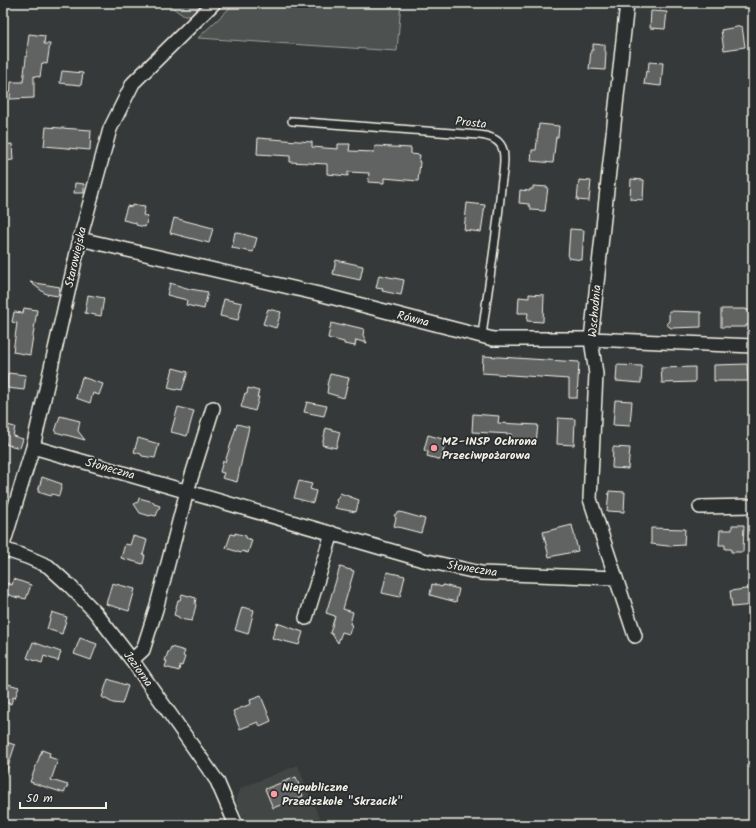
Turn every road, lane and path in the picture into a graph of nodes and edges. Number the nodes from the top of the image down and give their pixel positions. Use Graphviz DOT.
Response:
graph roads {
  1 [pos="214,3"];
  2 [pos="627,3"];
  3 [pos="292,121"];
  4 [pos="80,239"];
  5 [pos="482,336"];
  6 [pos="591,339"];
  7 [pos="753,346"];
  8 [pos="213,408"];
  9 [pos="33,447"];
  10 [pos="187,491"];
  11 [pos="700,506"];
  12 [pos="753,506"];
  13 [pos="332,533"];
  14 [pos="3,545"];
  15 [pos="3,549"];
  16 [pos="616,578"];
  17 [pos="306,618"];
  18 [pos="636,636"];
  19 [pos="132,660"];
  20 [pos="236,825"];
  1 -- 4 [label="street, Starowiejska"];
  2 -- 6 [label="street, Wschodnia"];
  3 -- 5 [label="lane, Prosta"];
  4 -- 5 [label="street, Równa"];
  4 -- 9 [label="street, Starowiejska"];
  5 -- 6 [label="street, Równa"];
  6 -- 7 [label="street, Równa"];
  6 -- 16 [label="street, Wschodnia"];
  8 -- 10 [label="street"];
  9 -- 10 [label="street, Słoneczna"];
  9 -- 14 [label="street, Starowiejska"];
  10 -- 13 [label="street, Słoneczna"];
  10 -- 19 [label="street"];
  11 -- 12 [label="street"];
  13 -- 16 [label="street, Słoneczna"];
  13 -- 17 [label="street"];
  15 -- 19 [label="street, Jeziorna"];
  16 -- 18 [label="street, Wschodnia"];
  19 -- 20 [label="street, Jeziorna"];
}
